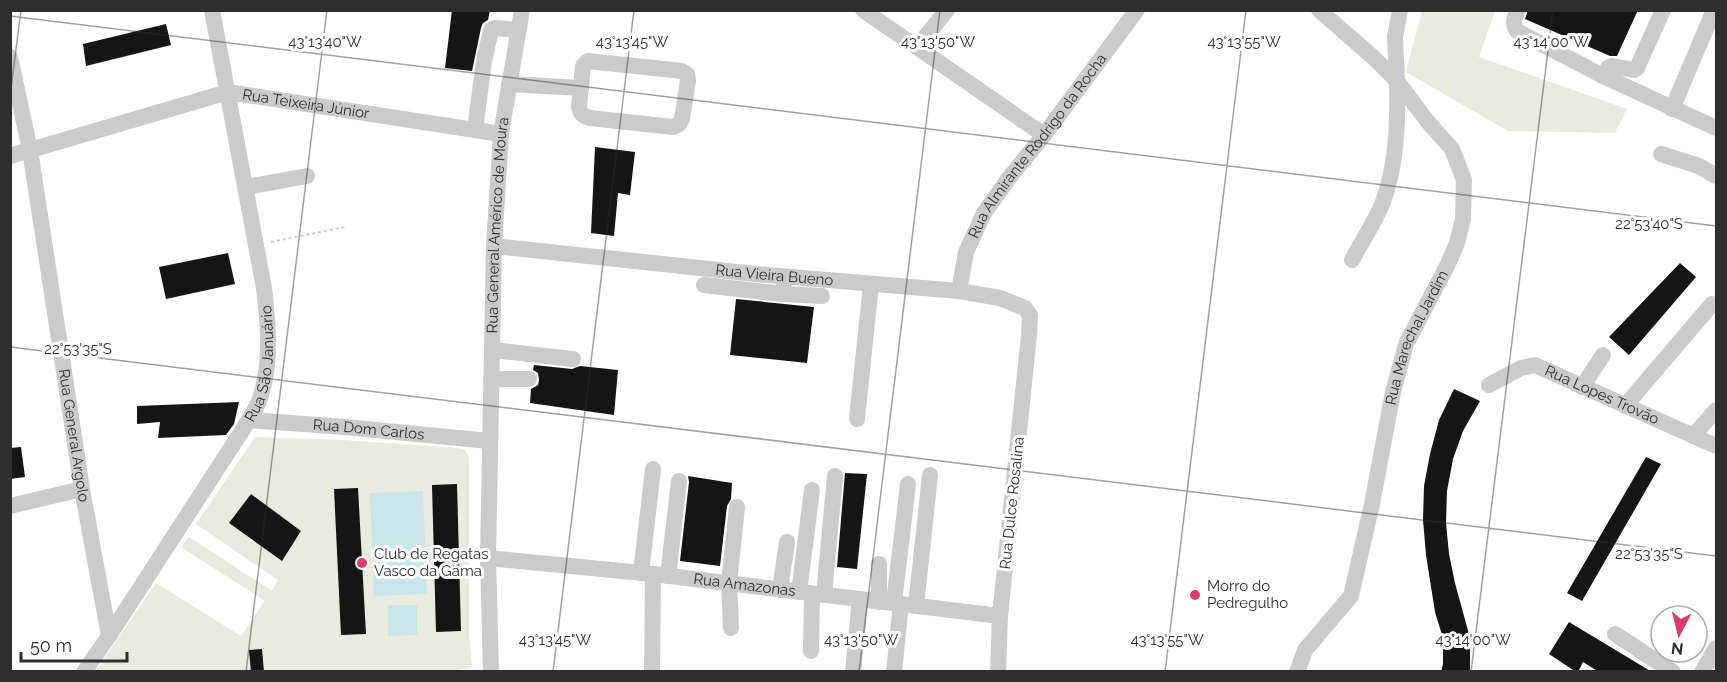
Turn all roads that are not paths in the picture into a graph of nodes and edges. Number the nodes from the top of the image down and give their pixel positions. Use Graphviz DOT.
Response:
graph roads {
  1 [pos="212,10"];
  2 [pos="522,10"];
  3 [pos="863,10"];
  4 [pos="947,10"];
  5 [pos="1137,10"];
  6 [pos="1319,10"];
  7 [pos="1401,10"];
  8 [pos="1518,10"];
  9 [pos="1663,10"];
  10 [pos="1714,10"];
  11 [pos="518,30"];
  12 [pos="917,47"];
  13 [pos="10,57"];
  14 [pos="1603,76"];
  15 [pos="1397,81"];
  16 [pos="509,84"];
  17 [pos="581,88"];
  18 [pos="228,93"];
  19 [pos="1672,109"];
  20 [pos="1716,128"];
  21 [pos="475,130"];
  22 [pos="501,134"];
  23 [pos="1044,135"];
  24 [pos="30,150"];
  25 [pos="1661,154"];
  26 [pos="10,156"];
  27 [pos="307,176"];
  28 [pos="1716,176"];
  29 [pos="246,188"];
  30 [pos="494,246"];
  31 [pos="1352,260"];
  32 [pos="784,277"];
  33 [pos="871,284"];
  34 [pos="704,285"];
  35 [pos="959,291"];
  36 [pos="783,294"];
  37 [pos="822,296"];
  38 [pos="1712,304"];
  39 [pos="1029,335"];
  40 [pos="492,350"];
  41 [pos="1603,355"];
  42 [pos="573,359"];
  43 [pos="529,379"];
  44 [pos="491,380"];
  45 [pos="1489,385"];
  46 [pos="1582,387"];
  47 [pos="1625,406"];
  48 [pos="1716,410"];
  49 [pos="857,419"];
  50 [pos="249,420"];
  51 [pos="1693,436"];
  52 [pos="489,441"];
  53 [pos="1716,446"];
  54 [pos="653,469"];
  55 [pos="930,475"];
  56 [pos="835,476"];
  57 [pos="679,481"];
  58 [pos="908,484"];
  59 [pos="82,489"];
  60 [pos="812,490"];
  61 [pos="10,506"];
  62 [pos="737,507"];
  63 [pos="787,542"];
  64 [pos="488,558"];
  65 [pos="879,564"];
  66 [pos="654,574"];
  67 [pos="729,584"];
  68 [pos="780,590"];
  69 [pos="812,594"];
  70 [pos="860,599"];
  71 [pos="897,604"];
  72 [pos="1000,616"];
  73 [pos="731,628"];
  74 [pos="1615,634"];
  75 [pos="109,636"];
  76 [pos="1716,648"];
  77 [pos="810,651"];
  78 [pos="84,672"];
  79 [pos="491,672"];
  80 [pos="652,672"];
  81 [pos="853,672"];
  82 [pos="894,672"];
  83 [pos="998,672"];
  84 [pos="1298,672"];
  85 [pos="1673,672"];
  86 [pos="1702,672"];
  1 -- 18 [label="street, Rua São Januário"];
  2 -- 11 [label="street, Rua General Américo de Moura"];
  3 -- 12 [label="street"];
  4 -- 12 [label="street"];
  5 -- 23 [label="street, Rua Almirante Rodrigo da Rocha"];
  6 -- 15 [label="street, Rua Marechal Jardim"];
  7 -- 15 [label="street"];
  8 -- 14 [label="street"];
  9 -- 14 [label="street"];
  10 -- 19 [label="street"];
  11 -- 16 [label="street, Rua General Américo de Moura"];
  11 -- 21 [label="street"];
  12 -- 23 [label="street"];
  13 -- 24 [label="street, Rua General Argolo"];
  14 -- 19 [label="street"];
  15 -- 31 [label="street"];
  15 -- 84 [label="street, Rua Marechal Jardim"];
  16 -- 17 [label="street"];
  16 -- 22 [label="street, Rua General Américo de Moura"];
  17 -- 17 [label="street"];
  18 -- 21 [label="street, Rua Teixeira Júnior"];
  18 -- 24 [label="street, Rua Teixeira Júnior"];
  18 -- 29 [label="street, Rua São Januário"];
  19 -- 20 [label="street"];
  21 -- 22 [label="street, Rua Teixeira Júnior"];
  22 -- 30 [label="street, Rua General Américo de Moura"];
  23 -- 35 [label="street, Rua Almirante Rodrigo da Rocha"];
  24 -- 26 [label="street, Rua Teixeira Júnior"];
  24 -- 59 [label="street, Rua General Argolo"];
  25 -- 28 [label="street"];
  27 -- 29 [label="street"];
  29 -- 50 [label="street, Rua São Januário"];
  30 -- 32 [label="street, Rua Vieira Bueno"];
  30 -- 40 [label="street, Rua General Américo de Moura"];
  32 -- 33 [label="street, Rua Vieira Bueno"];
  32 -- 36 [label="street"];
  33 -- 35 [label="street, Rua Vieira Bueno"];
  33 -- 49 [label="street"];
  34 -- 36 [label="street"];
  35 -- 39 [label="street, Rua Vieira Bueno"];
  36 -- 37 [label="street"];
  38 -- 47 [label="street"];
  39 -- 72 [label="street, Rua Dulce Rosalina"];
  40 -- 42 [label="street"];
  40 -- 44 [label="street, Rua General Américo de Moura"];
  41 -- 46 [label="street"];
  43 -- 44 [label="street"];
  44 -- 52 [label="street, Rua General Américo de Moura"];
  45 -- 46 [label="street, Rua Lopes Trovão"];
  46 -- 47 [label="street, Rua Lopes Trovão"];
  47 -- 51 [label="street, Rua Lopes Trovão"];
  48 -- 51 [label="street"];
  50 -- 52 [label="street, Rua Dom Carlos"];
  50 -- 75 [label="street, Rua São Januário"];
  51 -- 53 [label="street, Rua Lopes Trovão"];
  52 -- 64 [label="street, Rua General Américo de Moura"];
  54 -- 66 [label="street"];
  55 -- 71 [label="street"];
  56 -- 69 [label="street"];
  57 -- 66 [label="street"];
  58 -- 71 [label="street"];
  59 -- 61 [label="street"];
  59 -- 75 [label="street, Rua General Argolo"];
  60 -- 69 [label="street"];
  62 -- 67 [label="street"];
  63 -- 68 [label="street"];
  64 -- 66 [label="street, Rua Amazonas"];
  64 -- 79 [label="street, Rua General Américo de Moura"];
  65 -- 71 [label="street"];
  66 -- 67 [label="street, Rua Amazonas"];
  66 -- 80 [label="street"];
  67 -- 68 [label="street, Rua Amazonas"];
  67 -- 73 [label="street"];
  68 -- 69 [label="street, Rua Amazonas"];
  69 -- 70 [label="street, Rua Amazonas"];
  69 -- 77 [label="street"];
  70 -- 71 [label="street, Rua Amazonas"];
  70 -- 81 [label="street"];
  71 -- 72 [label="street, Rua Amazonas"];
  71 -- 82 [label="street"];
  72 -- 83 [label="street, Rua Dulce Rosalina"];
  74 -- 85 [label="street"];
  75 -- 78 [label="street, Rua São Januário"];
  76 -- 86 [label="street"];
}
